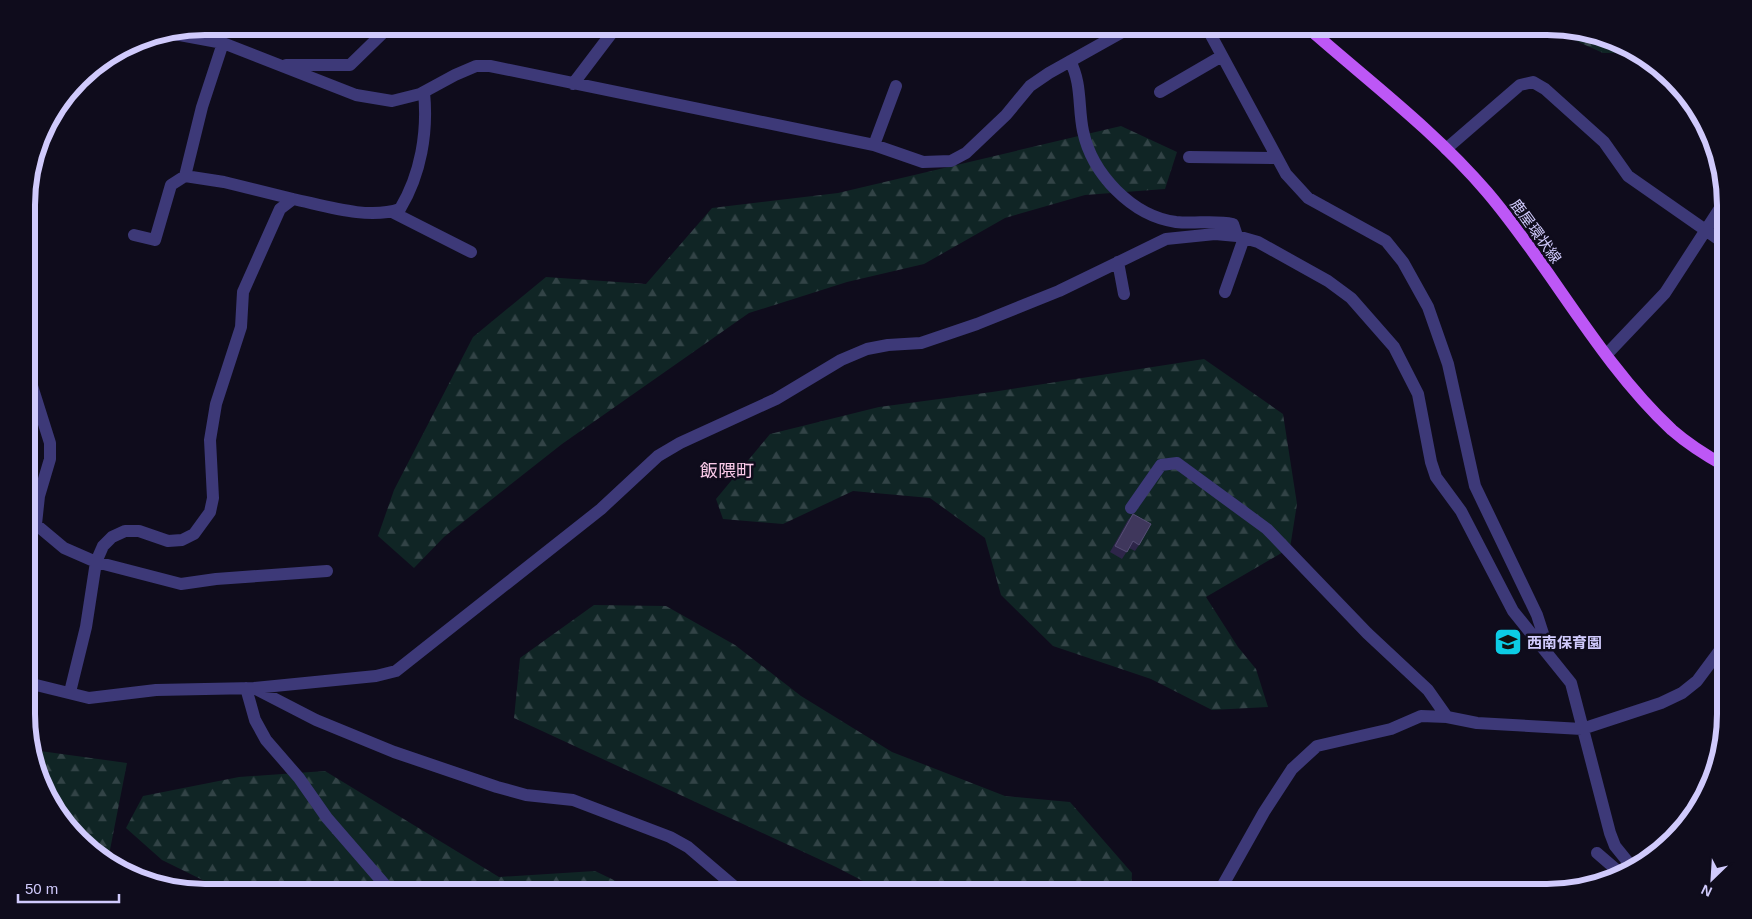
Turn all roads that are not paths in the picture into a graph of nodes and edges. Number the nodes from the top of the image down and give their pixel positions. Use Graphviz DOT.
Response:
graph roads {
  1 [pos="381,35"];
  2 [pos="610,35"];
  3 [pos="1117,35"];
  4 [pos="1211,35"];
  5 [pos="1316,35"];
  6 [pos="185,36"];
  7 [pos="223,43"];
  8 [pos="1222,56"];
  9 [pos="1070,61"];
  10 [pos="281,66"];
  11 [pos="573,84"];
  12 [pos="896,86"];
  13 [pos="424,92"];
  14 [pos="1160,92"];
  15 [pos="874,145"];
  16 [pos="1446,149"];
  17 [pos="1189,157"];
  18 [pos="1277,158"];
  19 [pos="185,176"];
  20 [pos="293,199"];
  21 [pos="392,212"];
  22 [pos="1717,214"];
  23 [pos="1708,230"];
  24 [pos="134,235"];
  25 [pos="1240,237"];
  26 [pos="1717,237"];
  27 [pos="471,252"];
  28 [pos="1118,262"];
  29 [pos="1225,292"];
  30 [pos="1124,294"];
  31 [pos="1607,354"];
  32 [pos="35,395"];
  33 [pos="1717,461"];
  34 [pos="1131,508"];
  35 [pos="35,510"];
  36 [pos="35,523"];
  37 [pos="96,562"];
  38 [pos="327,571"];
  39 [pos="1717,654"];
  40 [pos="1551,659"];
  41 [pos="35,685"];
  42 [pos="250,688"];
  43 [pos="70,692"];
  44 [pos="1447,717"];
  45 [pos="1582,729"];
  46 [pos="1597,853"];
  47 [pos="1628,863"];
  48 [pos="1615,869"];
  49 [pos="384,884"];
  50 [pos="731,884"];
  51 [pos="1224,884"];
  1 -- 10 [label="street"];
  2 -- 11 [label="street"];
  3 -- 9 [label="street"];
  4 -- 8 [label="street"];
  5 -- 16 [label="main road, 鹿屋環状線"];
  6 -- 7 [label="street"];
  7 -- 10 [label="street"];
  7 -- 19 [label="street"];
  8 -- 14 [label="street"];
  8 -- 18 [label="street"];
  9 -- 15 [label="street"];
  9 -- 25 [label="street"];
  10 -- 13 [label="street"];
  11 -- 13 [label="street"];
  11 -- 15 [label="street"];
  12 -- 15 [label="street"];
  13 -- 21 [label="street"];
  16 -- 23 [label="street"];
  16 -- 31 [label="main road, 鹿屋環状線"];
  17 -- 18 [label="street"];
  18 -- 40 [label="street"];
  19 -- 20 [label="street"];
  19 -- 24 [label="street"];
  20 -- 21 [label="street"];
  20 -- 37 [label="street"];
  21 -- 27 [label="street"];
  22 -- 23 [label="street"];
  23 -- 26 [label="street"];
  23 -- 31 [label="street"];
  25 -- 28 [label="street"];
  25 -- 29 [label="street"];
  25 -- 40 [label="street"];
  28 -- 30 [label="street"];
  28 -- 42 [label="street"];
  31 -- 33 [label="main road, 鹿屋環状線"];
  32 -- 35 [label="street"];
  34 -- 44 [label="street"];
  36 -- 37 [label="street"];
  37 -- 38 [label="street"];
  37 -- 43 [label="street"];
  39 -- 45 [label="street"];
  40 -- 45 [label="street"];
  41 -- 43 [label="street"];
  42 -- 43 [label="street"];
  42 -- 49 [label="street"];
  42 -- 50 [label="street"];
  44 -- 45 [label="street"];
  44 -- 51 [label="street"];
  45 -- 47 [label="street"];
  46 -- 48 [label="street"];
}
